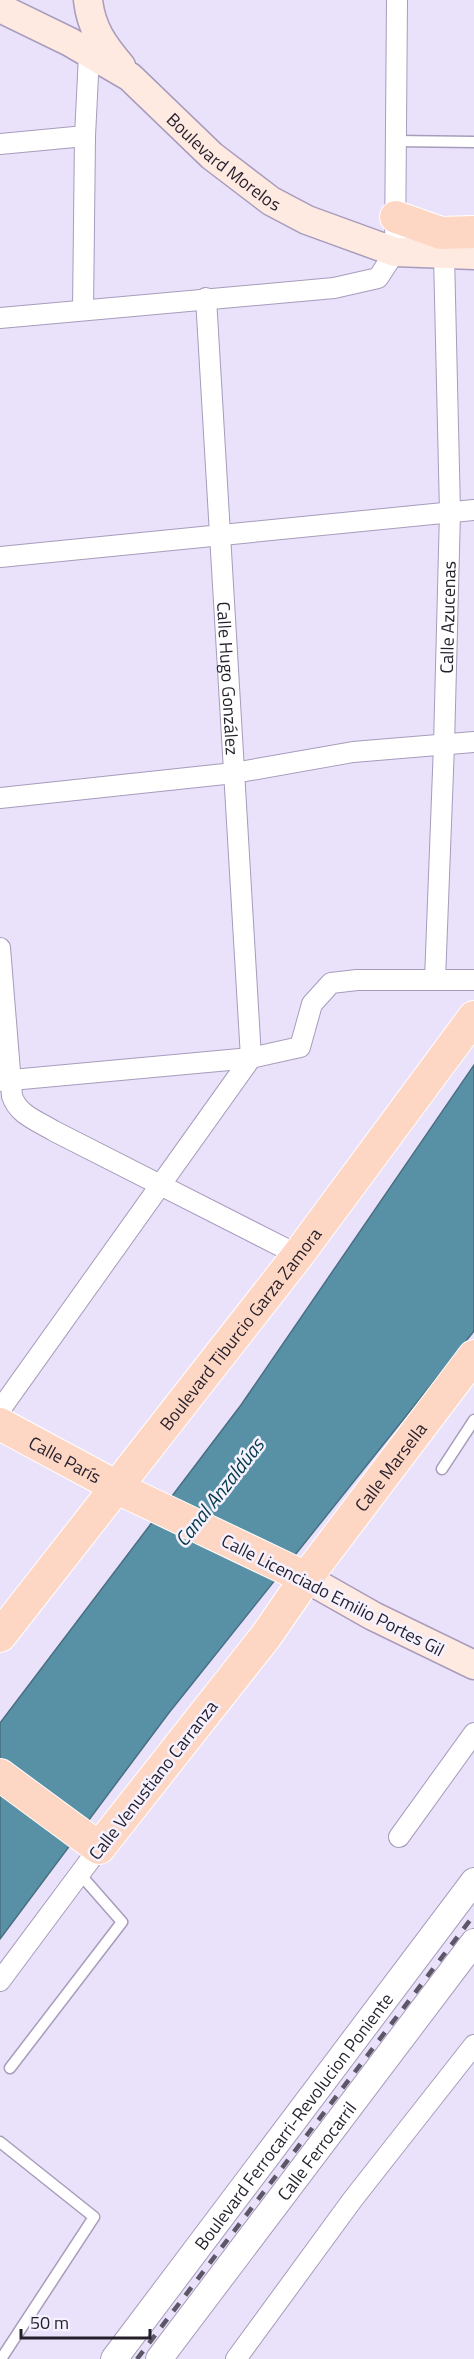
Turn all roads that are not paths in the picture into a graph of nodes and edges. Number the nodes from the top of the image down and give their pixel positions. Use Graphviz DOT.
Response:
graph roads {
  1 [pos="88,0"];
  2 [pos="397,0"];
  3 [pos="0,8"];
  4 [pos="89,55"];
  5 [pos="130,77"];
  6 [pos="86,136"];
  7 [pos="396,141"];
  8 [pos="474,142"];
  9 [pos="0,144"];
  10 [pos="396,217"];
  11 [pos="474,232"];
  12 [pos="395,252"];
  13 [pos="444,255"];
  14 [pos="474,255"];
  15 [pos="206,298"];
  16 [pos="82,310"];
  17 [pos="0,318"];
  18 [pos="474,510"];
  19 [pos="450,512"];
  20 [pos="220,535"];
  21 [pos="0,558"];
  22 [pos="474,742"];
  23 [pos="444,745"];
  24 [pos="234,773"];
  25 [pos="0,798"];
  26 [pos="0,948"];
  27 [pos="435,980"];
  28 [pos="474,980"];
  29 [pos="474,1017"];
  30 [pos="251,1058"];
  31 [pos="6,1080"];
  32 [pos="161,1183"];
  33 [pos="298,1255"];
  34 [pos="474,1356"];
  35 [pos="0,1410"];
  36 [pos="474,1420"];
  37 [pos="0,1424"];
  38 [pos="442,1469"];
  39 [pos="122,1490"];
  40 [pos="296,1574"];
  41 [pos="0,1636"];
  42 [pos="474,1665"];
  43 [pos="474,1733"];
  44 [pos="0,1775"];
  45 [pos="399,1837"];
  46 [pos="93,1843"];
  47 [pos="79,1873"];
  48 [pos="474,1881"];
  49 [pos="474,1942"];
  50 [pos="0,1981"];
  51 [pos="474,2045"];
  52 [pos="10,2068"];
  53 [pos="0,2142"];
  54 [pos="1,2359"];
  55 [pos="114,2359"];
  56 [pos="159,2359"];
  57 [pos="236,2359"];
  1 -- 5 [label="main road"];
  2 -- 7 [label="street"];
  3 -- 4 [label="main road, Boulevard Morelos"];
  4 -- 5 [label="main road, Boulevard Morelos"];
  4 -- 6 [label="street"];
  5 -- 12 [label="main road, Boulevard Morelos"];
  6 -- 9 [label="street"];
  6 -- 16 [label="street"];
  7 -- 8 [label="lane"];
  7 -- 10 [label="street"];
  10 -- 11 [label="main road"];
  10 -- 12 [label="street"];
  12 -- 13 [label="main road, Boulevard Morelos"];
  12 -- 15 [label="street"];
  13 -- 14 [label="main road, Boulevard Morelos"];
  13 -- 19 [label="street, Calle Azucenas"];
  15 -- 16 [label="street"];
  15 -- 20 [label="street, Calle Hugo González"];
  16 -- 17 [label="street"];
  18 -- 19 [label="street"];
  19 -- 20 [label="street"];
  19 -- 23 [label="street, Calle Azucenas"];
  20 -- 21 [label="street"];
  20 -- 24 [label="street, Calle Hugo González"];
  22 -- 23 [label="street"];
  23 -- 24 [label="street"];
  23 -- 27 [label="street, Calle Azucenas"];
  24 -- 25 [label="street"];
  24 -- 30 [label="street, Calle Hugo González"];
  26 -- 31 [label="street"];
  27 -- 28 [label="street"];
  27 -- 30 [label="street"];
  29 -- 33 [label="main road, Boulevard Tiburcio Garza Zamora"];
  30 -- 31 [label="street"];
  30 -- 32 [label="street"];
  31 -- 32 [label="street"];
  32 -- 33 [label="street"];
  32 -- 35 [label="street"];
  33 -- 39 [label="main road, Boulevard Tiburcio Garza Zamora"];
  34 -- 40 [label="main road, Calle Marsella"];
  36 -- 38 [label="lane"];
  37 -- 39 [label="main road, Calle París"];
  39 -- 40 [label="main road, Calle Licenciado Emilio Portes Gil"];
  39 -- 41 [label="main road, Boulevard Tiburcio Garza Zamora"];
  40 -- 42 [label="main road, Calle Licenciado Emilio Portes Gil"];
  40 -- 46 [label="main road, Calle Venustiano Carranza"];
  43 -- 45 [label="street"];
  44 -- 46 [label="main road"];
  46 -- 47 [label="street, Calle Venustiano Carranza"];
  47 -- 50 [label="street, Calle Venustiano Carranza"];
  47 -- 52 [label="lane"];
  48 -- 55 [label="street, Boulevard Ferrocarri-Revolucion Poniente"];
  49 -- 56 [label="street, Calle Ferrocarril"];
  51 -- 57 [label="street"];
  53 -- 54 [label="lane"];
}
